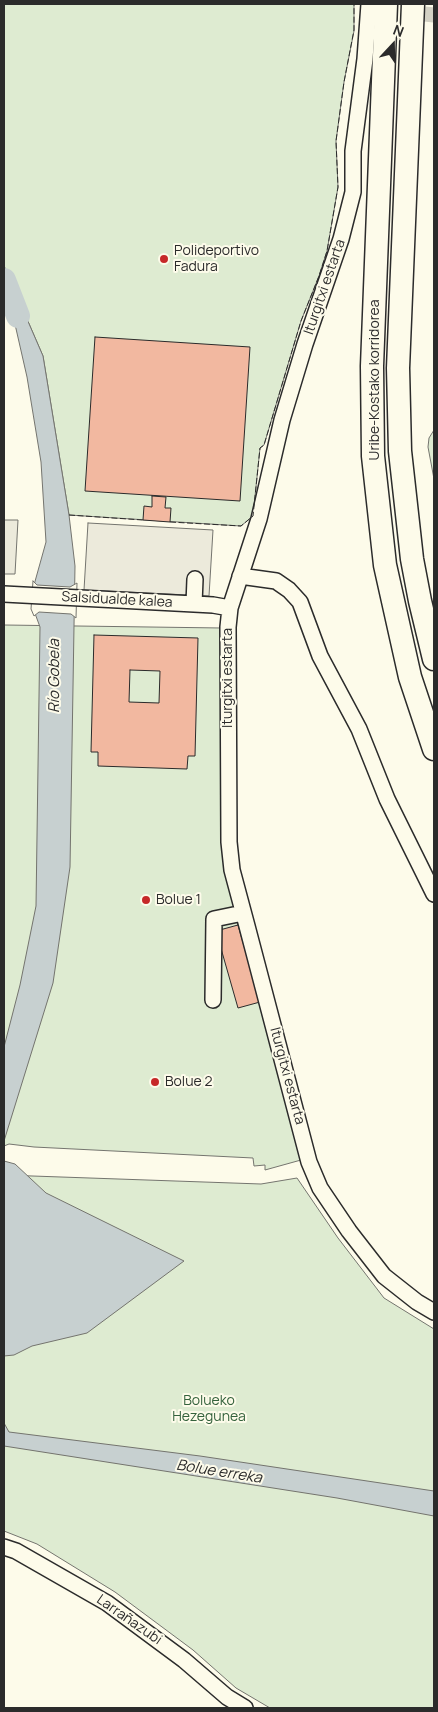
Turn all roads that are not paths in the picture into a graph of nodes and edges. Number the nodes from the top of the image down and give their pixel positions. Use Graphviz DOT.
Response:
graph roads {
  1 [pos="369,4"];
  2 [pos="386,4"];
  3 [pos="414,4"];
  4 [pos="240,576"];
  5 [pos="195,579"];
  6 [pos="4,594"];
  7 [pos="194,604"];
  8 [pos="230,608"];
  9 [pos="434,659"];
  10 [pos="434,749"];
  11 [pos="434,894"];
  12 [pos="243,913"];
  13 [pos="213,1000"];
  14 [pos="434,1312"];
  15 [pos="4,1547"];
  16 [pos="245,1708"];
  1 -- 4 [label="street, Iturgitxi estarta"];
  2 -- 10 [label="highway, Uribe-Kostako korridorea"];
  3 -- 9 [label="highway, Uribe-Kostako korridorea"];
  4 -- 8 [label="street, Iturgitxi estarta"];
  4 -- 11 [label="street"];
  5 -- 7 [label="street"];
  6 -- 7 [label="street, Salsidualde kalea"];
  7 -- 8 [label="street, Salsidualde kalea"];
  8 -- 12 [label="street, Iturgitxi estarta"];
  12 -- 13 [label="street"];
  12 -- 14 [label="street, Iturgitxi estarta"];
  15 -- 16 [label="street, Larrañazubi"];
}
